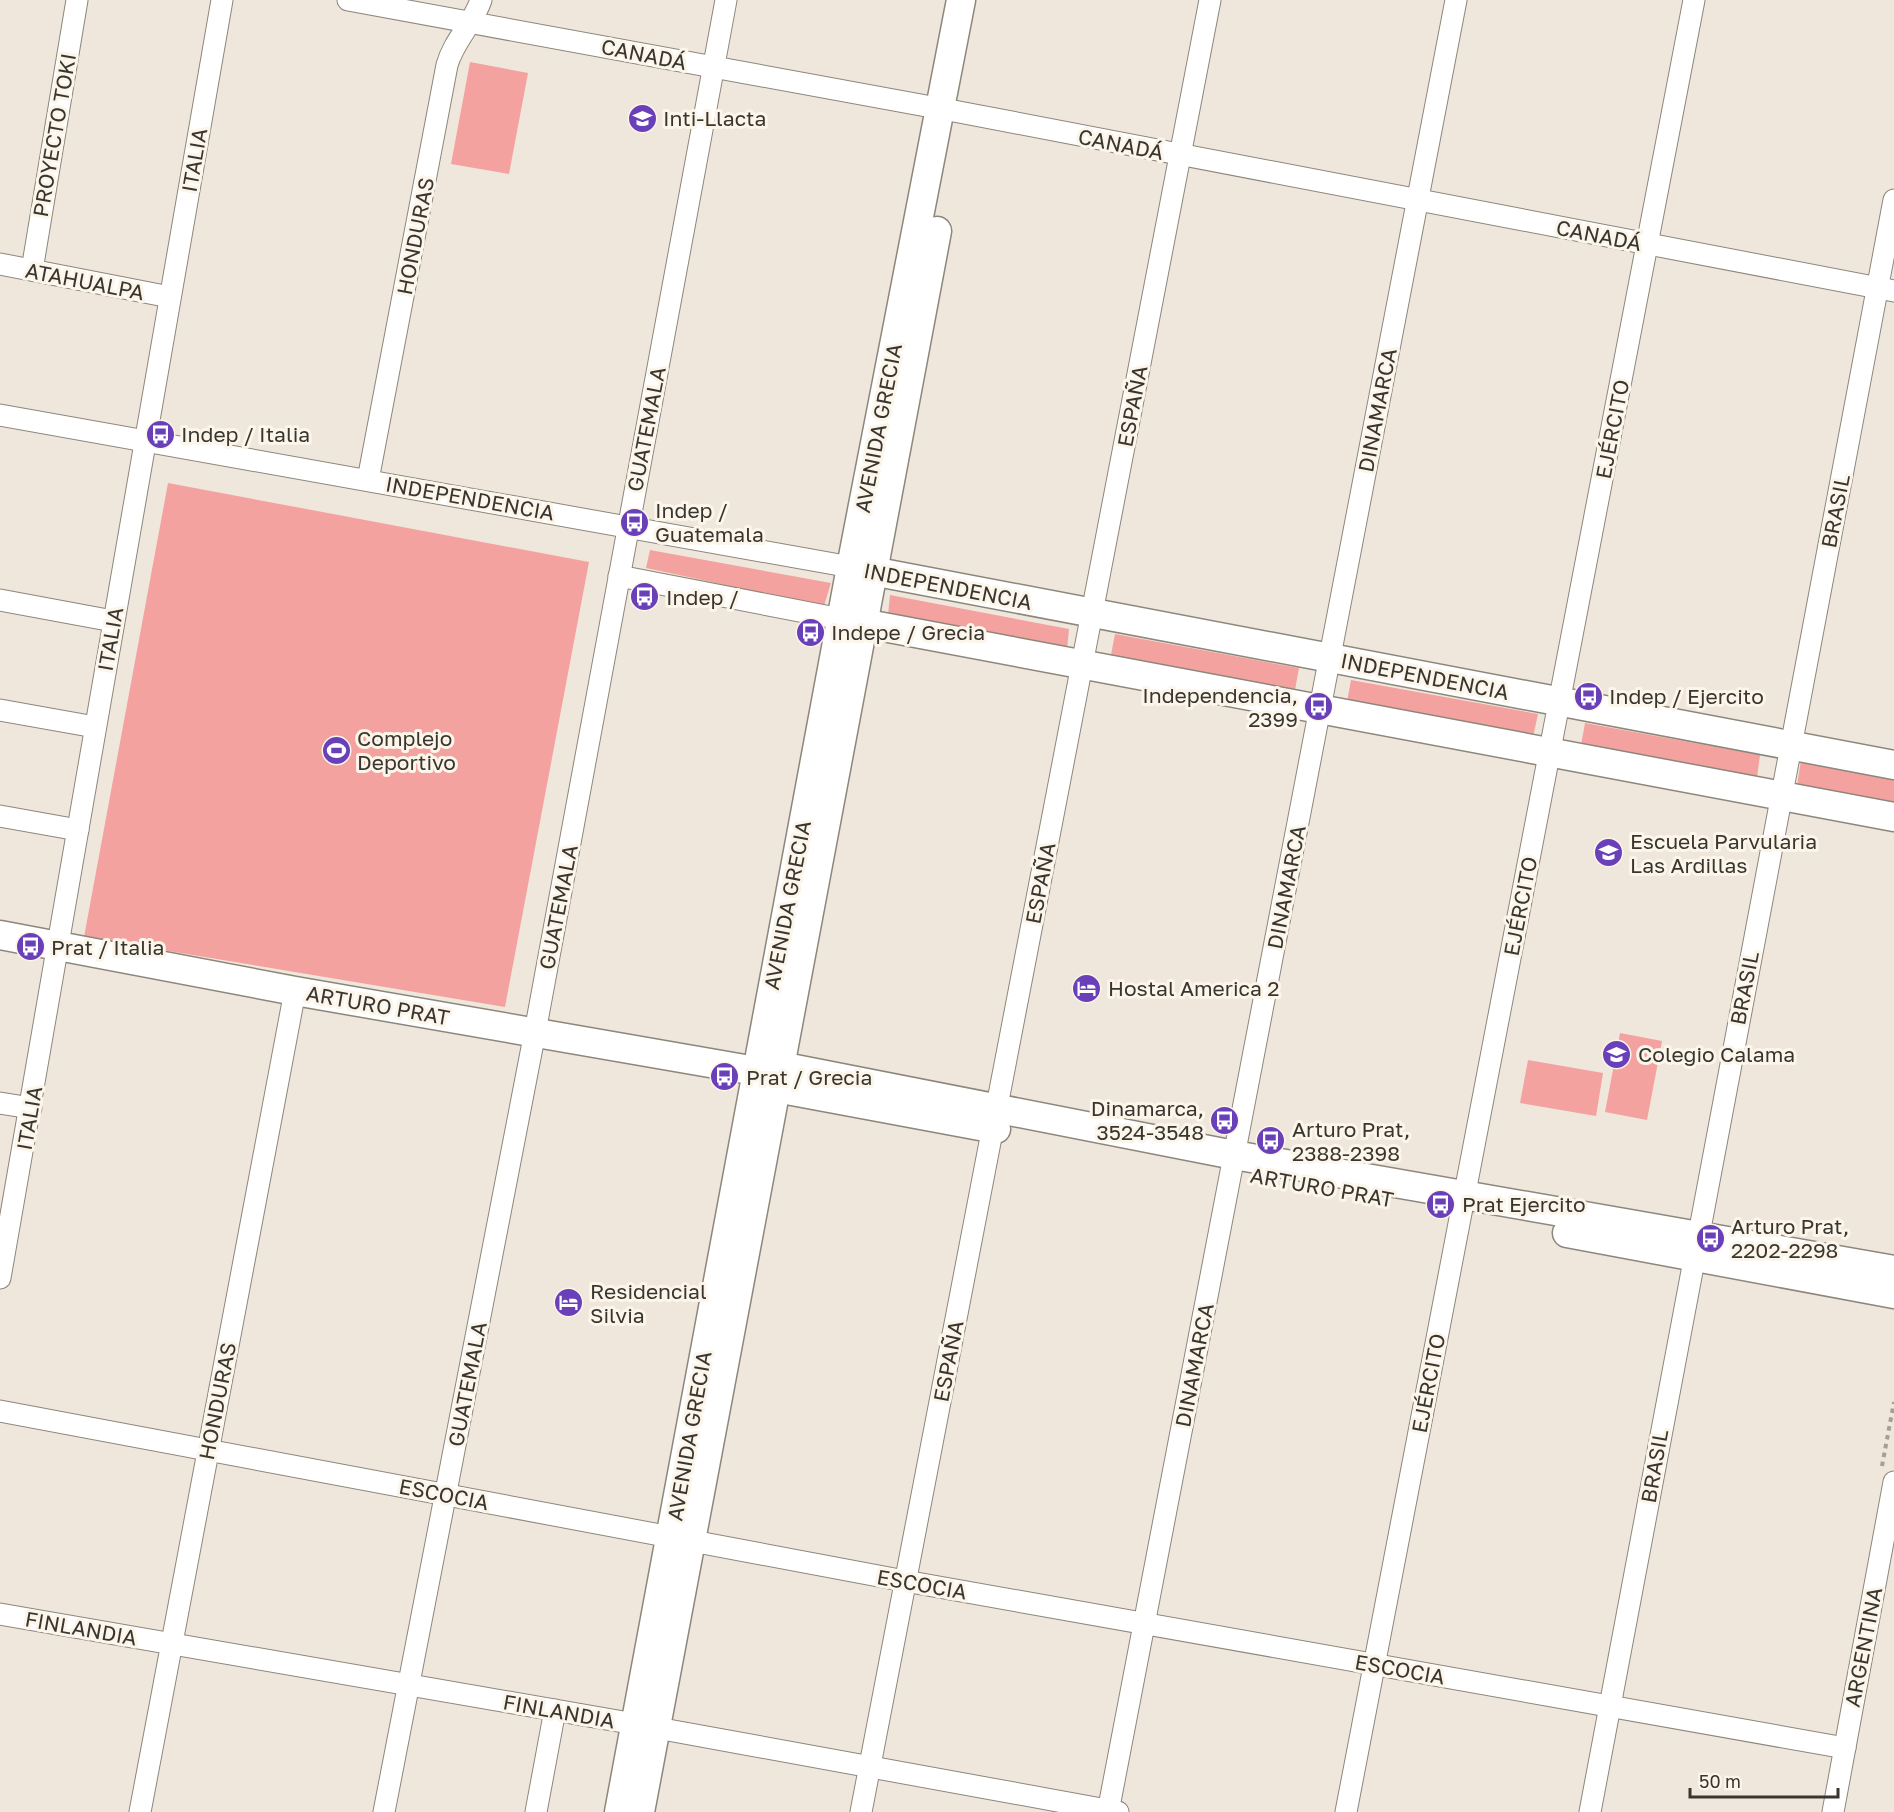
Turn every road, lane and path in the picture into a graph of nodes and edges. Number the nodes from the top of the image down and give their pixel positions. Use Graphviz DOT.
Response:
graph roads {
  1 [pos="77,0"];
  2 [pos="222,0"];
  3 [pos="481,0"];
  4 [pos="726,0"];
  5 [pos="961,0"];
  6 [pos="980,0"];
  7 [pos="1210,0"];
  8 [pos="1456,0"];
  9 [pos="1694,0"];
  10 [pos="360,1"];
  11 [pos="472,22"];
  12 [pos="713,68"];
  13 [pos="950,111"];
  14 [pos="1180,155"];
  15 [pos="1418,200"];
  16 [pos="1894,200"];
  17 [pos="1647,244"];
  18 [pos="0,264"];
  19 [pos="32,270"];
  20 [pos="1886,289"];
  21 [pos="170,297"];
  22 [pos="0,415"];
  23 [pos="145,441"];
  24 [pos="368,480"];
  25 [pos="628,525"];
  26 [pos="862,570"];
  27 [pos="619,576"];
  28 [pos="0,600"];
  29 [pos="1092,613"];
  30 [pos="113,621"];
  31 [pos="852,621"];
  32 [pos="1330,658"];
  33 [pos="1082,663"];
  34 [pos="1560,702"];
  35 [pos="1320,708"];
  36 [pos="0,710"];
  37 [pos="95,727"];
  38 [pos="1790,746"];
  39 [pos="1550,752"];
  40 [pos="1894,765"];
  41 [pos="1781,795"];
  42 [pos="0,816"];
  43 [pos="1894,817"];
  44 [pos="78,830"];
  45 [pos="0,935"];
  46 [pos="59,946"];
  47 [pos="295,991"];
  48 [pos="534,1032"];
  49 [pos="771,1075"];
  50 [pos="0,1103"];
  51 [pos="31,1108"];
  52 [pos="994,1119"];
  53 [pos="1233,1162"];
  54 [pos="1463,1204"];
  55 [pos="1695,1246"];
  56 [pos="1894,1270"];
  57 [pos="0,1278"];
  58 [pos="1894,1294"];
  59 [pos="0,1411"];
  60 [pos="208,1449"];
  61 [pos="1894,1482"];
  62 [pos="445,1494"];
  63 [pos="680,1538"];
  64 [pos="905,1581"];
  65 [pos="0,1614"];
  66 [pos="1144,1624"];
  67 [pos="172,1644"];
  68 [pos="1374,1665"];
  69 [pos="408,1685"];
  70 [pos="1610,1706"];
  71 [pos="555,1710"];
  72 [pos="646,1726"];
  73 [pos="1845,1748"];
  74 [pos="870,1767"];
  75 [pos="1112,1811"];
  76 [pos="140,1812"];
  77 [pos="384,1812"];
  78 [pos="536,1812"];
  79 [pos="619,1812"];
  80 [pos="640,1812"];
  81 [pos="861,1812"];
  82 [pos="1346,1812"];
  83 [pos="1590,1812"];
  84 [pos="1833,1812"];
  1 -- 19 [label="street, PROYECTO TOKI"];
  2 -- 21 [label="street, ITALIA"];
  3 -- 11 [label="street, HONDURAS"];
  4 -- 12 [label="street, GUATEMALA"];
  5 -- 13 [label="main road, AVENIDA GRECIA"];
  6 -- 13 [label="main road, AVENIDA GRECIA"];
  7 -- 14 [label="street, ESPAÑA"];
  8 -- 15 [label="street, DINAMARCA"];
  9 -- 17 [label="street, EJÉRCITO"];
  10 -- 11 [label="street, CANADÁ"];
  11 -- 12 [label="street, CANADÁ"];
  11 -- 24 [label="street, HONDURAS"];
  12 -- 13 [label="street, CANADÁ"];
  12 -- 25 [label="street, GUATEMALA"];
  13 -- 14 [label="street, CANADÁ"];
  13 -- 26 [label="main road, AVENIDA GRECIA"];
  14 -- 15 [label="street, CANADÁ"];
  14 -- 29 [label="street, ESPAÑA"];
  15 -- 17 [label="street, CANADÁ"];
  15 -- 32 [label="street, DINAMARCA"];
  16 -- 20 [label="street, BRASIL"];
  17 -- 20 [label="street, CANADÁ"];
  17 -- 34 [label="street, EJÉRCITO"];
  18 -- 19 [label="street, ATAHUALPA"];
  19 -- 21 [label="street, ATAHUALPA"];
  20 -- 38 [label="street, BRASIL"];
  21 -- 23 [label="street, ITALIA"];
  22 -- 23 [label="street, INDEPENDENCIA"];
  23 -- 24 [label="street, INDEPENDENCIA"];
  23 -- 30 [label="street, ITALIA"];
  24 -- 25 [label="street, INDEPENDENCIA"];
  25 -- 26 [label="street, INDEPENDENCIA"];
  25 -- 27 [label="street, GUATEMALA"];
  26 -- 29 [label="main road, INDEPENDENCIA"];
  26 -- 31 [label="main road, AVENIDA GRECIA"];
  27 -- 31 [label="street"];
  27 -- 48 [label="street, GUATEMALA"];
  28 -- 30 [label="street"];
  29 -- 32 [label="main road, INDEPENDENCIA"];
  29 -- 33 [label="street, ESPAÑA"];
  30 -- 37 [label="street, ITALIA"];
  31 -- 33 [label="main road"];
  31 -- 49 [label="main road, AVENIDA GRECIA"];
  32 -- 34 [label="main road, INDEPENDENCIA"];
  32 -- 35 [label="street, DINAMARCA"];
  33 -- 35 [label="main road"];
  33 -- 52 [label="street, ESPAÑA"];
  34 -- 38 [label="main road, INDEPENDENCIA"];
  34 -- 39 [label="street, EJÉRCITO"];
  35 -- 39 [label="main road"];
  35 -- 53 [label="street, DINAMARCA"];
  36 -- 37 [label="street"];
  37 -- 44 [label="street, ITALIA"];
  38 -- 40 [label="main road, INDEPENDENCIA"];
  38 -- 41 [label="street, BRASIL"];
  39 -- 41 [label="main road"];
  39 -- 54 [label="street, EJÉRCITO"];
  41 -- 43 [label="main road"];
  41 -- 55 [label="street, BRASIL"];
  42 -- 44 [label="street"];
  44 -- 46 [label="street, ITALIA"];
  45 -- 46 [label="main road, ARTURO PRAT"];
  46 -- 47 [label="main road, ARTURO PRAT"];
  46 -- 51 [label="street, ITALIA"];
  47 -- 48 [label="main road, ARTURO PRAT"];
  47 -- 60 [label="street, HONDURAS"];
  48 -- 49 [label="main road, ARTURO PRAT"];
  48 -- 62 [label="street, GUATEMALA"];
  49 -- 52 [label="main road, ARTURO PRAT"];
  49 -- 63 [label="main road, AVENIDA GRECIA"];
  50 -- 51 [label="street"];
  51 -- 57 [label="street, ITALIA"];
  52 -- 53 [label="main road, ARTURO PRAT"];
  52 -- 64 [label="street, ESPAÑA"];
  53 -- 54 [label="main road, ARTURO PRAT"];
  53 -- 66 [label="street, DINAMARCA"];
  54 -- 55 [label="main road, ARTURO PRAT"];
  54 -- 68 [label="street, EJÉRCITO"];
  55 -- 56 [label="main road, ARTURO PRAT"];
  55 -- 58 [label="main road, ARTURO PRAT"];
  55 -- 70 [label="street, BRASIL"];
  59 -- 60 [label="street, ESCOCIA"];
  60 -- 62 [label="street, ESCOCIA"];
  60 -- 67 [label="street, HONDURAS"];
  61 -- 73 [label="street, ARGENTINA"];
  62 -- 63 [label="street, ESCOCIA"];
  62 -- 69 [label="street, GUATEMALA"];
  63 -- 64 [label="street, ESCOCIA"];
  63 -- 72 [label="main road, AVENIDA GRECIA"];
  64 -- 66 [label="street, ESCOCIA"];
  64 -- 74 [label="street, ESPAÑA"];
  65 -- 67 [label="street, FINLANDIA"];
  66 -- 68 [label="street, ESCOCIA"];
  66 -- 75 [label="street, DINAMARCA"];
  67 -- 69 [label="street, FINLANDIA"];
  67 -- 76 [label="street, HONDURAS"];
  68 -- 70 [label="street, ESCOCIA"];
  68 -- 82 [label="street, EJÉRCITO"];
  69 -- 71 [label="street, FINLANDIA"];
  69 -- 77 [label="street, GUATEMALA"];
  70 -- 73 [label="street, ESCOCIA"];
  70 -- 83 [label="street, BRASIL"];
  71 -- 72 [label="street, FINLANDIA"];
  71 -- 78 [label="street"];
  72 -- 74 [label="street, FINLANDIA"];
  72 -- 79 [label="main road, AVENIDA GRECIA"];
  72 -- 80 [label="main road, AVENIDA GRECIA"];
  73 -- 84 [label="street, ARGENTINA"];
  74 -- 75 [label="street, FINLANDIA"];
  74 -- 81 [label="street, ESPAÑA"];
}
